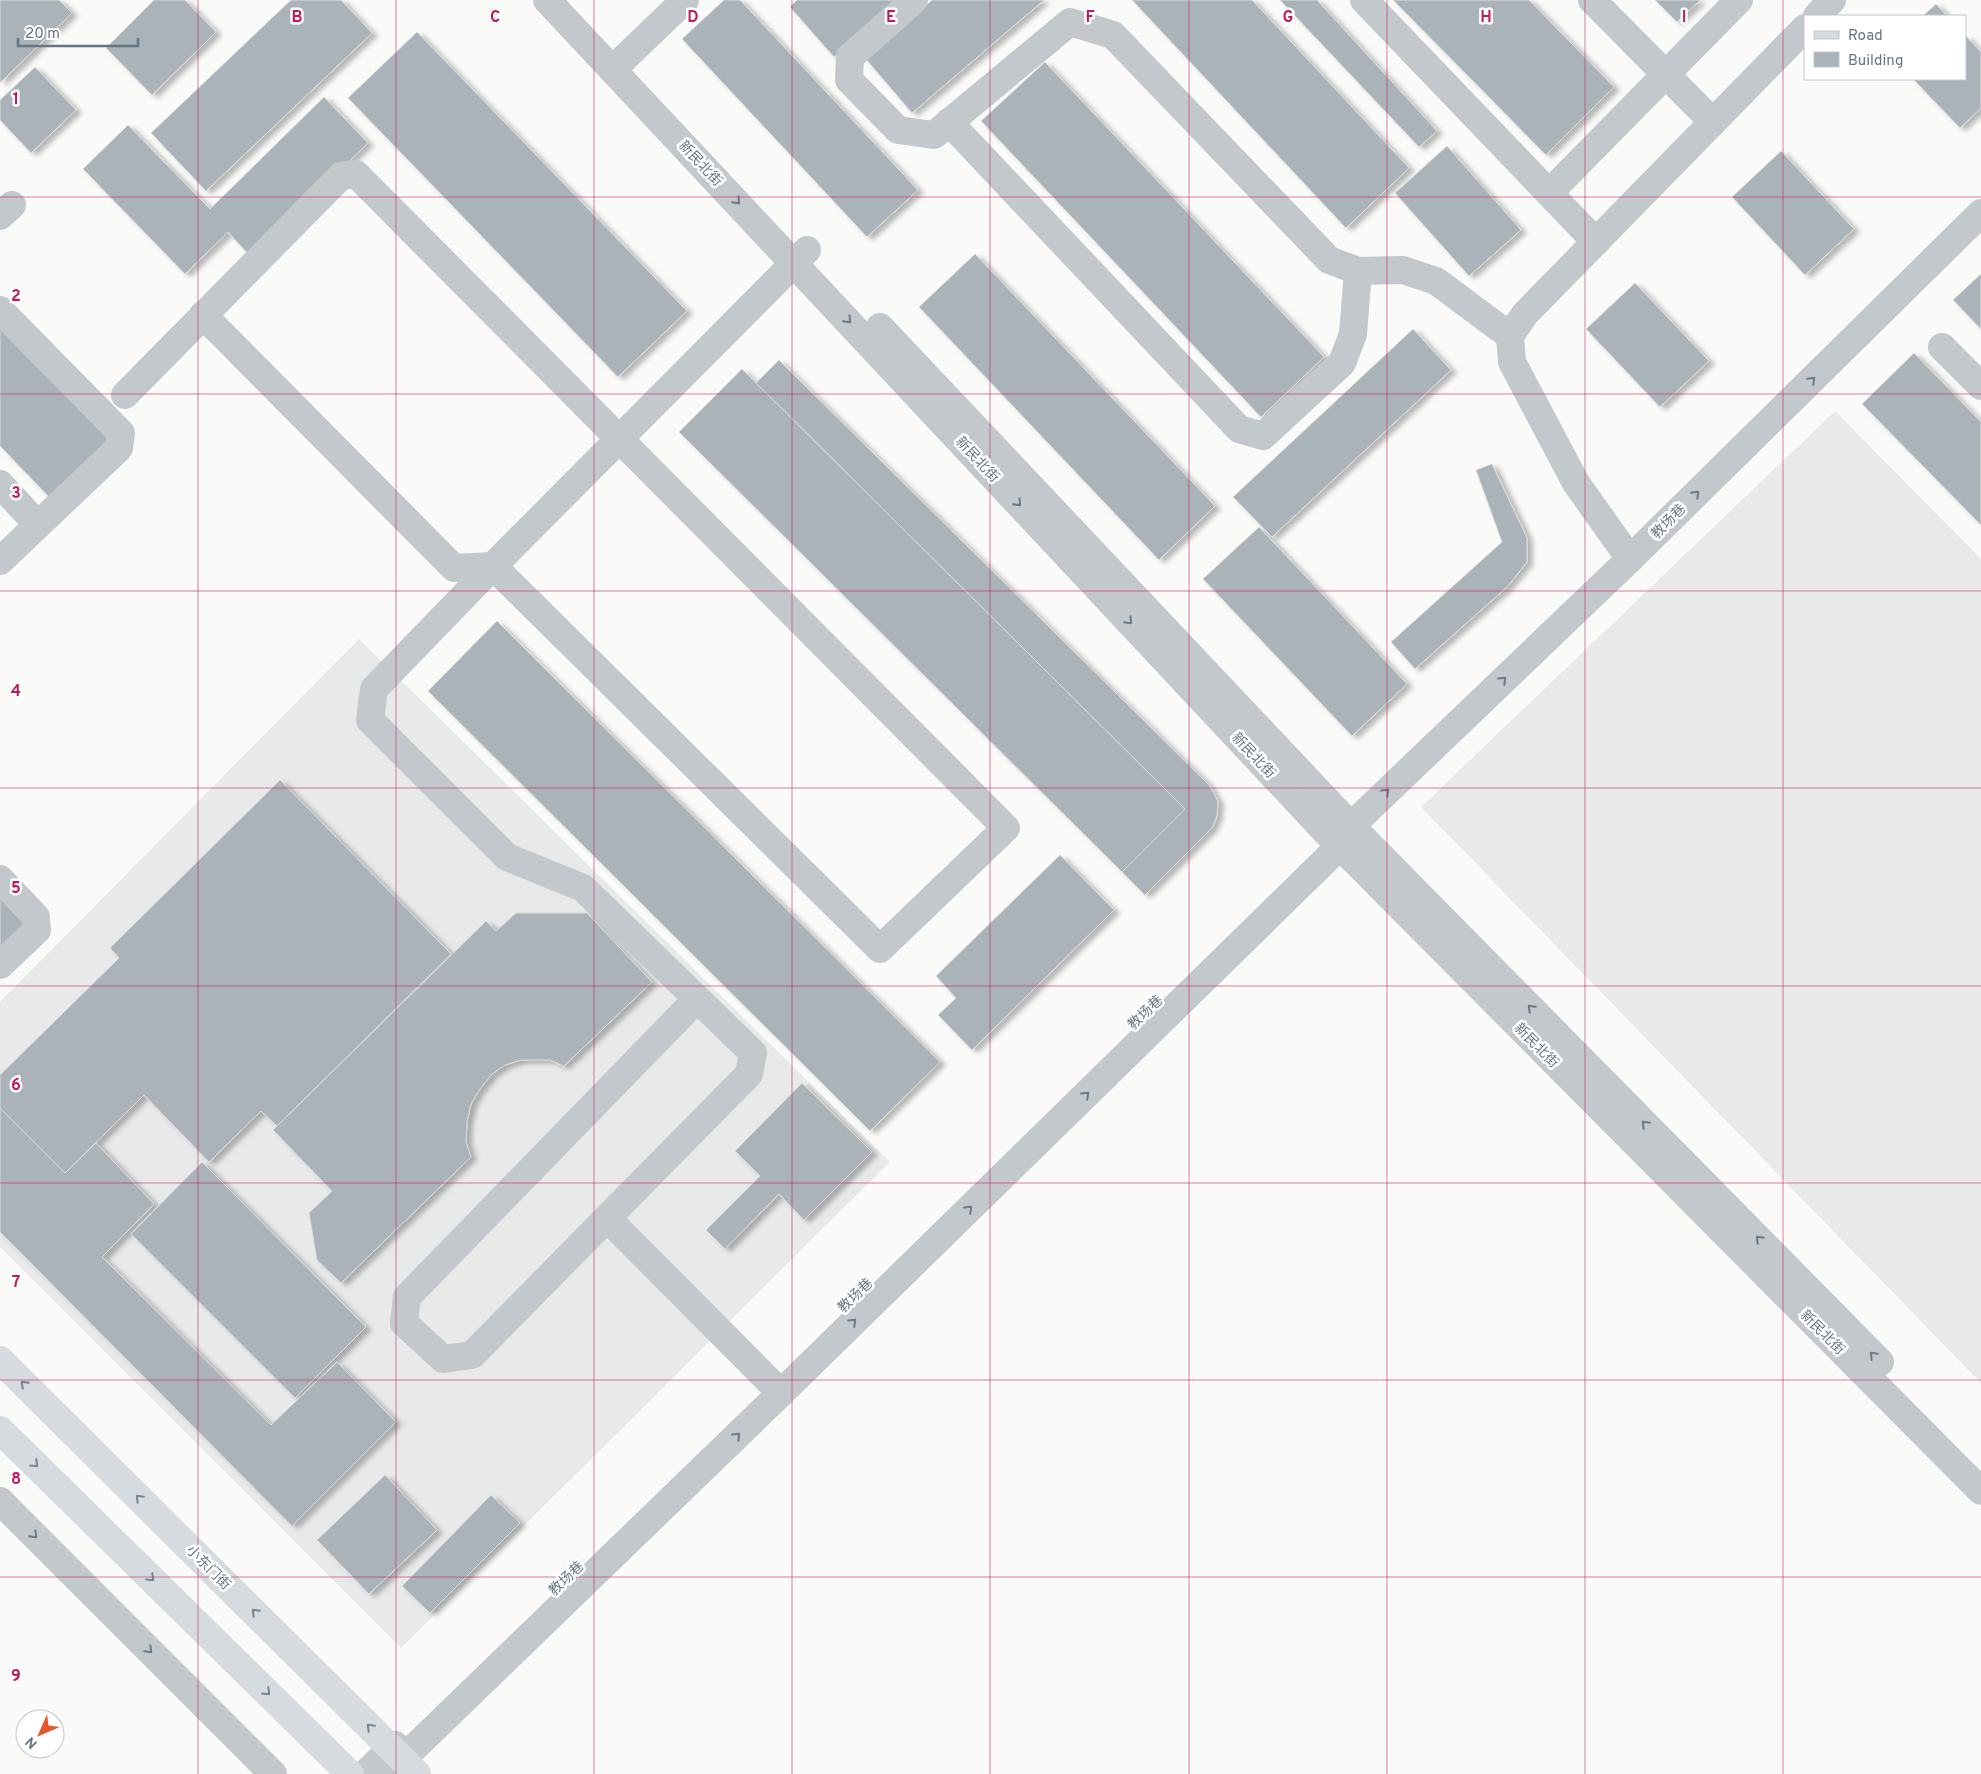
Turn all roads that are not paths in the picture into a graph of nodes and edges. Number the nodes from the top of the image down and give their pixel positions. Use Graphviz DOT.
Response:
graph roads {
  1 [pos="547,0"];
  2 [pos="570,0"];
  3 [pos="685,0"];
  4 [pos="914,0"];
  5 [pos="1364,0"];
  6 [pos="1592,0"];
  7 [pos="1739,0"];
  8 [pos="1804,25"];
  9 [pos="619,63"];
  10 [pos="1666,75"];
  11 [pos="949,122"];
  12 [pos="1713,122"];
  13 [pos="1549,193"];
  14 [pos="1981,213"];
  15 [pos="1596,242"];
  16 [pos="801,256"];
  17 [pos="1358,271"];
  18 [pos="0,310"];
  19 [pos="203,316"];
  20 [pos="1510,336"];
  21 [pos="1942,347"];
  22 [pos="1981,386"];
  23 [pos="125,395"];
  24 [pos="620,438"];
  25 [pos="0,484"];
  26 [pos="38,525"];
  27 [pos="1630,559"];
  28 [pos="0,561"];
  29 [pos="493,566"];
  30 [pos="1339,835"];
  31 [pos="0,878"];
  32 [pos="0,965"];
  33 [pos="697,999"];
  34 [pos="607,1218"];
  35 [pos="0,1360"];
  36 [pos="774,1387"];
  37 [pos="0,1430"];
  38 [pos="1981,1465"];
  39 [pos="1981,1491"];
  40 [pos="0,1501"];
  41 [pos="400,1764"];
  42 [pos="273,1774"];
  43 [pos="350,1774"];
  44 [pos="365,1774"];
  1 -- 9 [label="street, 新民北街"];
  2 -- 9 [label="street, 新民北街"];
  3 -- 9 [label="street"];
  4 -- 11 [label="street"];
  5 -- 13 [label="street"];
  6 -- 10 [label="street"];
  7 -- 10 [label="street"];
  8 -- 12 [label="street"];
  9 -- 16 [label="street, 新民北街"];
  10 -- 12 [label="street"];
  10 -- 13 [label="street"];
  11 -- 17 [label="street"];
  11 -- 17 [label="street"];
  12 -- 15 [label="street"];
  13 -- 15 [label="street"];
  27 -- 14 [label="street, 教场巷, one-way"];
  15 -- 20 [label="street"];
  16 -- 24 [label="street"];
  16 -- 30 [label="street, 新民北街"];
  17 -- 20 [label="street"];
  18 -- 26 [label="street"];
  19 -- 23 [label="street"];
  19 -- 24 [label="street"];
  19 -- 29 [label="street"];
  20 -- 27 [label="street"];
  21 -- 22 [label="street"];
  24 -- 29 [label="street"];
  24 -- 29 [label="street"];
  25 -- 26 [label="street"];
  26 -- 28 [label="street"];
  30 -- 27 [label="street, 教场巷, one-way"];
  29 -- 33 [label="street"];
  30 -- 36 [label="street, 教场巷"];
  38 -- 30 [label="street, 新民北街, one-way"];
  30 -- 39 [label="street, 新民北街"];
  31 -- 32 [label="street"];
  33 -- 34 [label="street"];
  33 -- 34 [label="street"];
  34 -- 36 [label="street"];
  41 -- 35 [label="main road, 小东门街, one-way"];
  36 -- 41 [label="street, 教场巷"];
  37 -- 43 [label="main road, one-way"];
  40 -- 42 [label="street, one-way"];
  41 -- 44 [label="street, 教场巷"];
}
